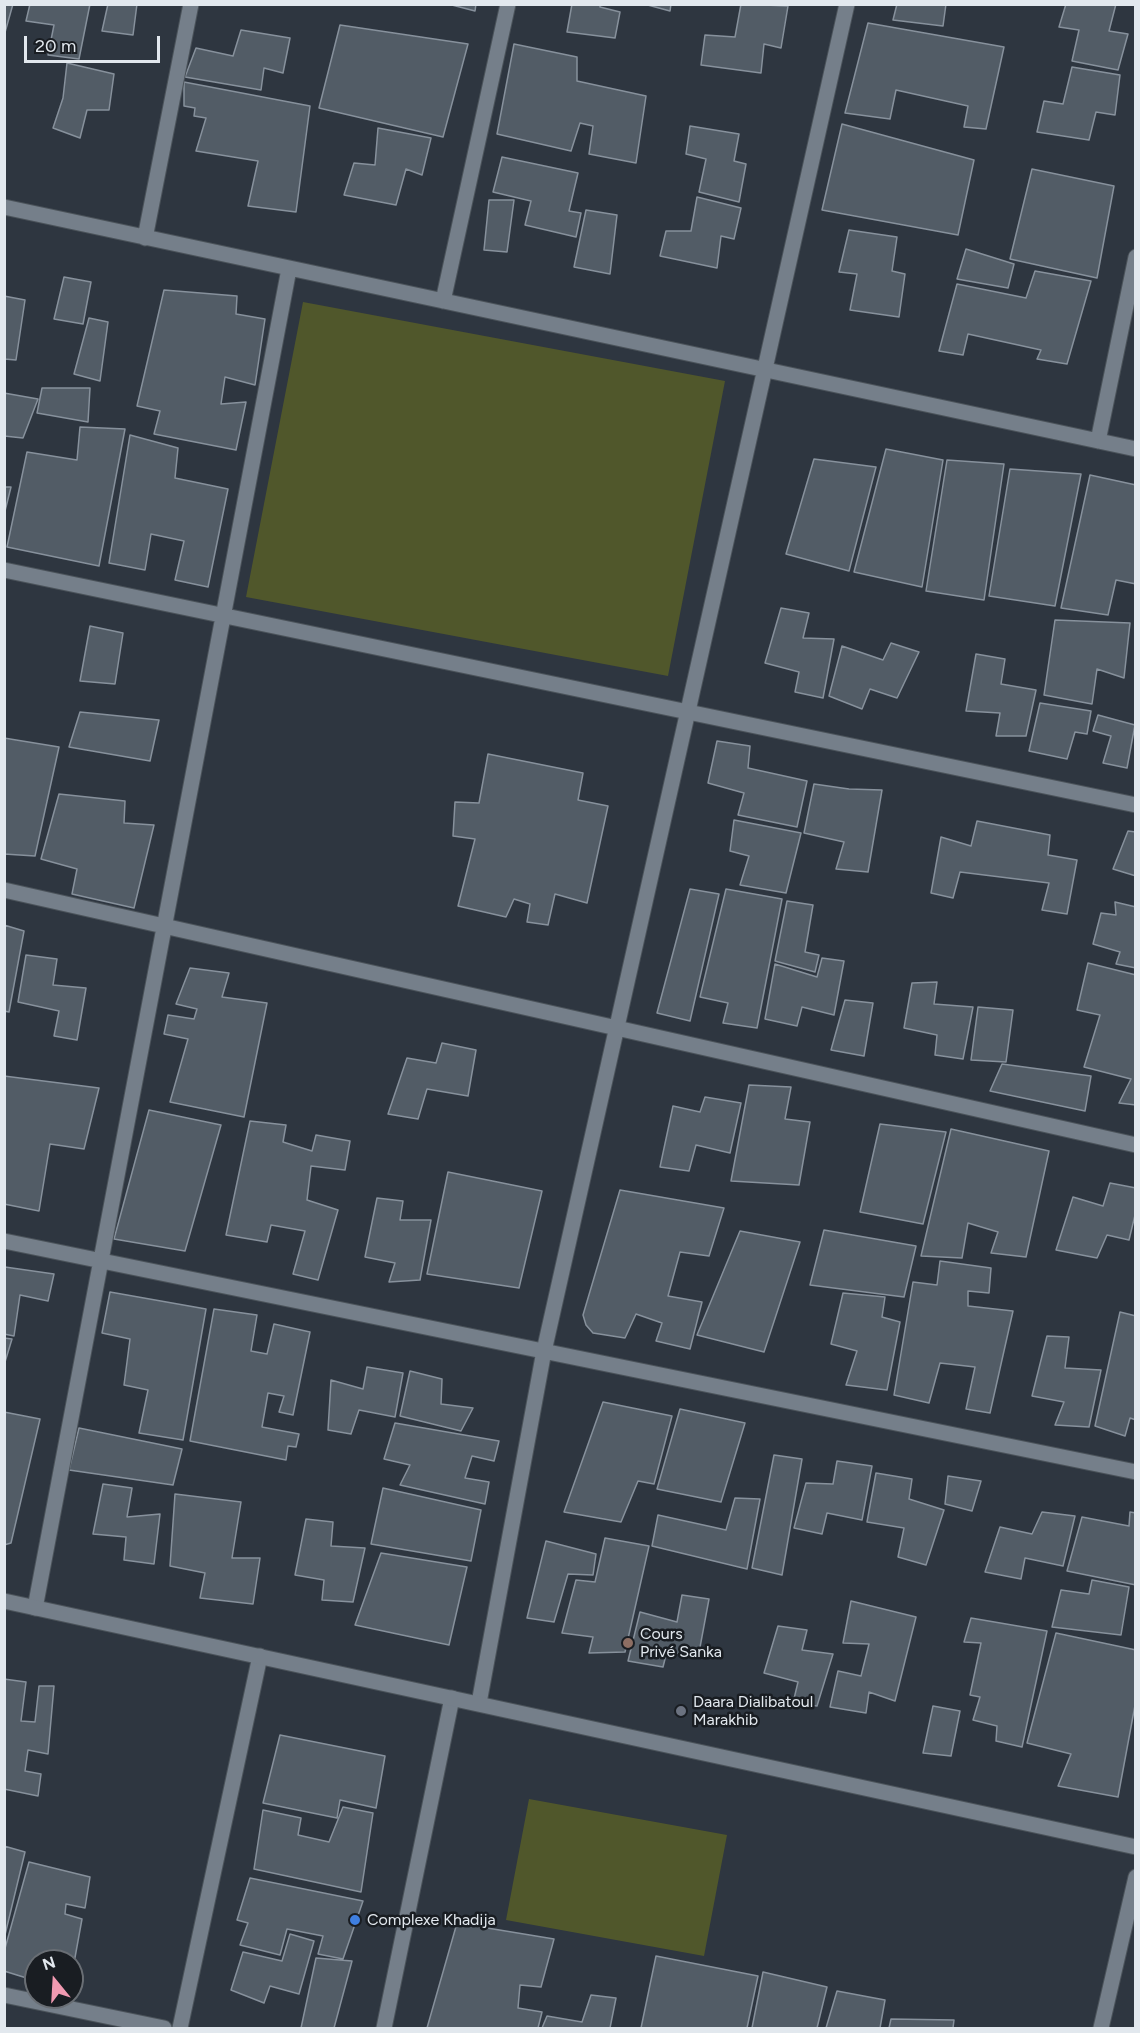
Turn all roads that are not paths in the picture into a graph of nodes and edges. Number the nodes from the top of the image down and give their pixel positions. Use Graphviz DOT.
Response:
graph roads {
  1 [pos="191,4"];
  2 [pos="508,4"];
  3 [pos="847,4"];
  4 [pos="4,207"];
  5 [pos="145,238"];
  6 [pos="1136,256"];
  7 [pos="289,269"];
  8 [pos="443,301"];
  9 [pos="765,370"];
  10 [pos="1098,441"];
  11 [pos="1136,449"];
  12 [pos="4,570"];
  13 [pos="223,615"];
  14 [pos="688,712"];
  15 [pos="1136,805"];
  16 [pos="4,890"];
  17 [pos="164,926"];
  18 [pos="617,1028"];
  19 [pos="1136,1145"];
  20 [pos="4,1241"];
  21 [pos="100,1261"];
  22 [pos="544,1351"];
  23 [pos="1136,1472"];
  24 [pos="4,1601"];
  25 [pos="35,1608"];
  26 [pos="260,1656"];
  27 [pos="452,1698"];
  28 [pos="479,1703"];
  29 [pos="1136,1847"];
  30 [pos="1136,1878"];
  31 [pos="4,1995"];
  32 [pos="164,2028"];
  33 [pos="180,2028"];
  34 [pos="384,2028"];
  35 [pos="1101,2028"];
  1 -- 5 [label="street"];
  2 -- 8 [label="street"];
  3 -- 9 [label="street"];
  4 -- 5 [label="street"];
  5 -- 7 [label="street"];
  6 -- 10 [label="street"];
  7 -- 8 [label="street"];
  7 -- 13 [label="street"];
  8 -- 9 [label="street"];
  9 -- 10 [label="street"];
  9 -- 14 [label="street"];
  10 -- 11 [label="street"];
  12 -- 13 [label="street"];
  13 -- 14 [label="street"];
  13 -- 17 [label="street"];
  14 -- 15 [label="street"];
  14 -- 18 [label="street"];
  16 -- 17 [label="street"];
  17 -- 18 [label="street"];
  17 -- 21 [label="street"];
  18 -- 19 [label="street"];
  18 -- 22 [label="street"];
  20 -- 21 [label="street"];
  21 -- 22 [label="street"];
  21 -- 25 [label="street"];
  22 -- 23 [label="street"];
  22 -- 28 [label="street"];
  24 -- 25 [label="street"];
  25 -- 26 [label="street"];
  26 -- 27 [label="street"];
  26 -- 33 [label="street"];
  27 -- 28 [label="street"];
  27 -- 34 [label="street"];
  28 -- 29 [label="street"];
  30 -- 35 [label="street"];
  31 -- 32 [label="street"];
}
